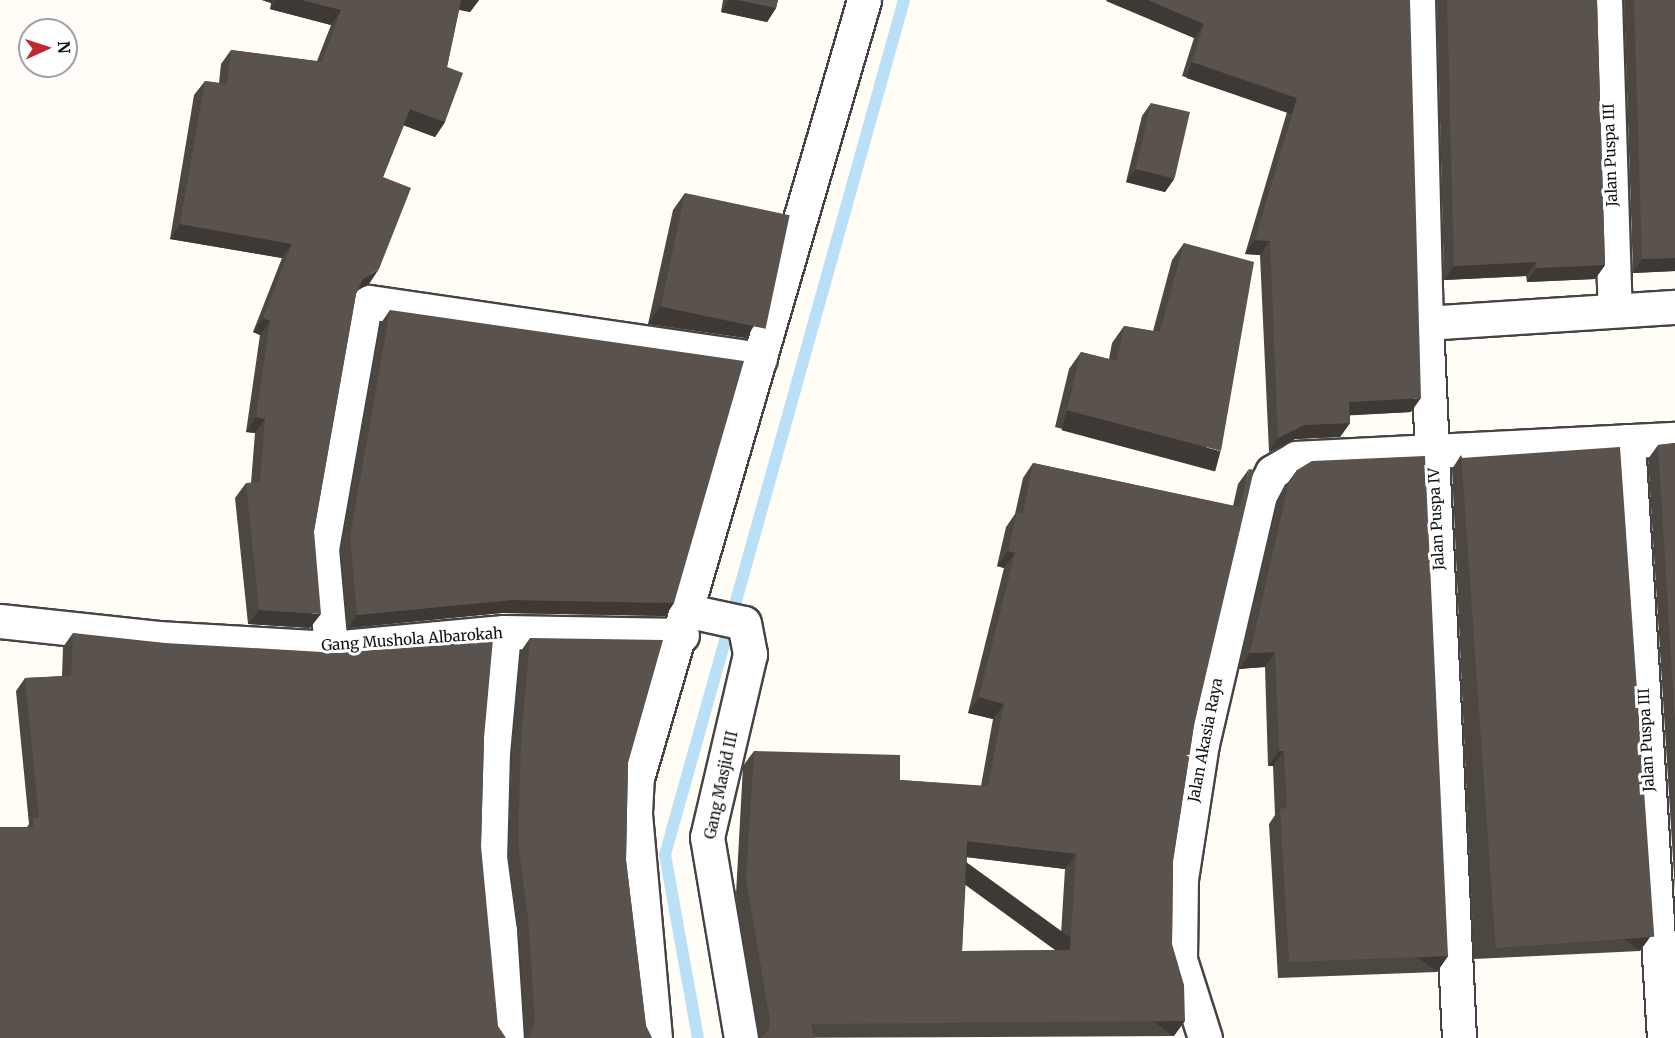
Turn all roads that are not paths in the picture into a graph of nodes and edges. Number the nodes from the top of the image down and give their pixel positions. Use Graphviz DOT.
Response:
graph roads {
  1 [pos="864,0"];
  2 [pos="1418,0"];
  3 [pos="1605,0"];
  4 [pos="1675,307"];
  5 [pos="1615,310"];
  6 [pos="1426,322"];
  7 [pos="760,359"];
  8 [pos="1675,439"];
  9 [pos="1628,441"];
  10 [pos="1433,451"];
  11 [pos="692,620"];
  12 [pos="0,621"];
  13 [pos="504,632"];
  14 [pos="331,648"];
  15 [pos="507,1038"];
  16 [pos="655,1038"];
  17 [pos="741,1038"];
  18 [pos="1205,1038"];
  19 [pos="1459,1038"];
  20 [pos="1664,1038"];
  1 -- 7 [label="street"];
  2 -- 6 [label="street, Jalan Puspa IV"];
  3 -- 5 [label="street, Jalan Puspa III"];
  4 -- 5 [label="street"];
  5 -- 6 [label="street"];
  6 -- 10 [label="street, Jalan Puspa IV"];
  7 -- 11 [label="street"];
  7 -- 14 [label="street"];
  8 -- 9 [label="street"];
  9 -- 10 [label="street"];
  9 -- 20 [label="street, Jalan Puspa III"];
  10 -- 18 [label="street, Jalan Akasia Raya"];
  10 -- 19 [label="street, Jalan Puspa IV"];
  11 -- 13 [label="street, Gang Mushola Albarokah"];
  11 -- 16 [label="street"];
  11 -- 17 [label="street, Gang Masjid III"];
  12 -- 14 [label="street, Gang Mushola Albarokah"];
  13 -- 14 [label="street, Gang Mushola Albarokah"];
  13 -- 15 [label="street"];
}
